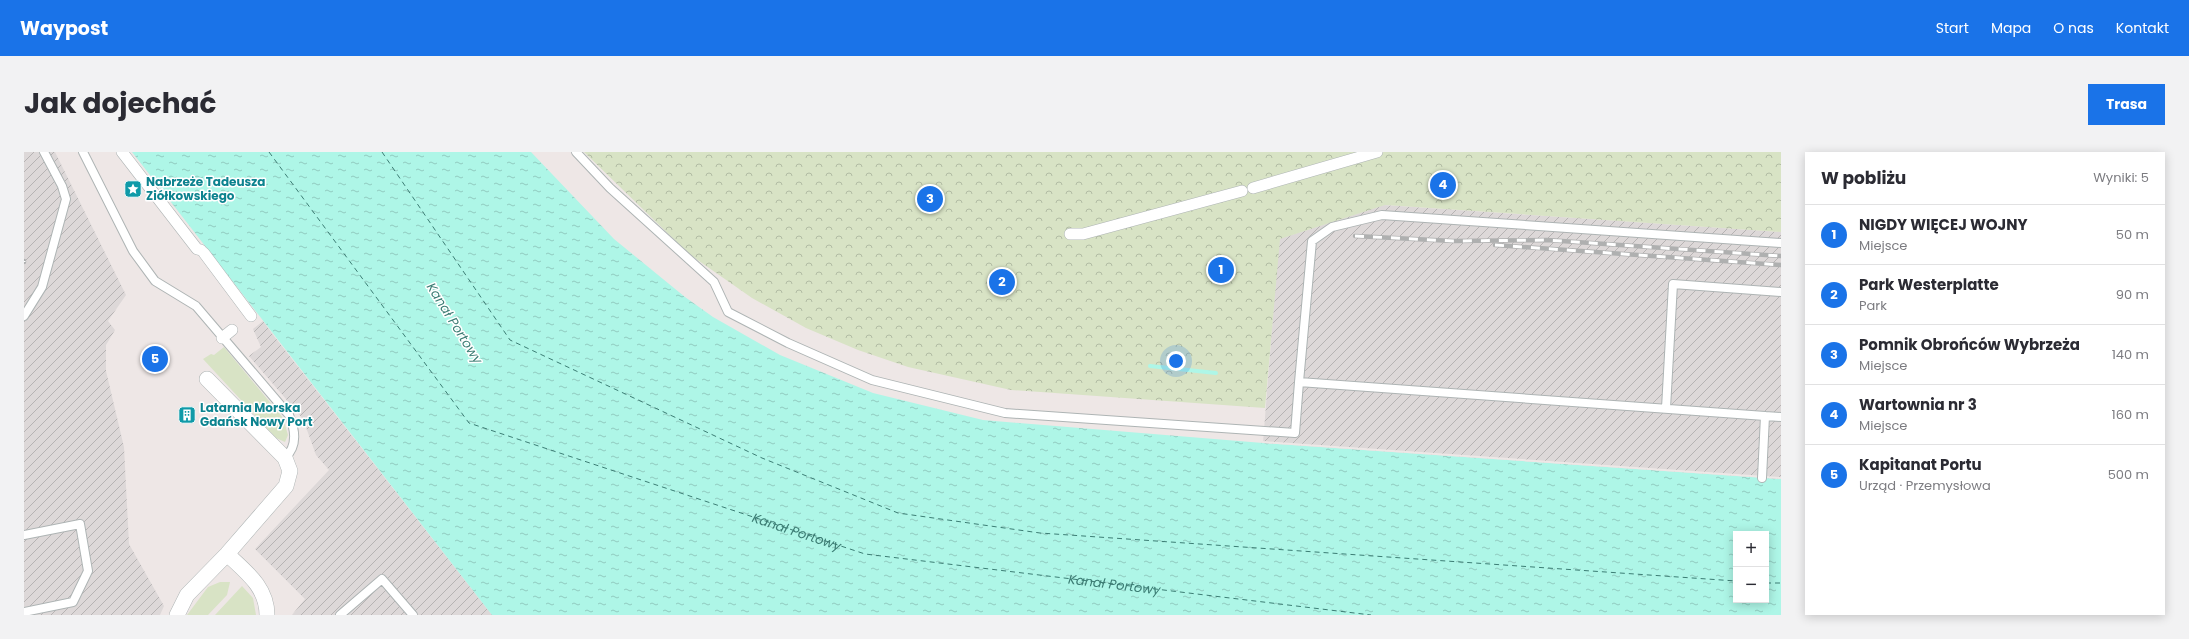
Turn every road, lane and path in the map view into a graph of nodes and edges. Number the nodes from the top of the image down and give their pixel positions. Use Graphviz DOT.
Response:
graph roads {
  1 [pos="44,152"];
  2 [pos="83,152"];
  3 [pos="122,152"];
  4 [pos="576,152"];
  5 [pos="1377,152"];
  6 [pos="1253,188"];
  7 [pos="1242,191"];
  8 [pos="1070,234"];
  9 [pos="1781,243"];
  10 [pos="1781,292"];
  11 [pos="24,316"];
  12 [pos="251,316"];
  13 [pos="232,330"];
  14 [pos="222,338"];
  15 [pos="207,379"];
  16 [pos="1300,382"];
  17 [pos="1666,408"];
  18 [pos="1765,416"];
  19 [pos="1781,417"];
  20 [pos="285,458"];
  21 [pos="1762,478"];
  22 [pos="24,535"];
  23 [pos="227,554"];
  24 [pos="24,612"];
  25 [pos="177,615"];
  26 [pos="267,615"];
  27 [pos="340,615"];
  28 [pos="413,615"];
  1 -- 11 [label="lane"];
  2 -- 14 [label="lane"];
  3 -- 12 [label="street"];
  4 -- 16 [label="lane"];
  5 -- 6 [label="street"];
  7 -- 8 [label="street"];
  9 -- 16 [label="lane"];
  10 -- 17 [label="lane"];
  13 -- 14 [label="street"];
  14 -- 20 [label="lane"];
  15 -- 20 [label="street"];
  16 -- 17 [label="lane"];
  17 -- 18 [label="lane"];
  18 -- 19 [label="lane"];
  18 -- 21 [label="lane"];
  20 -- 23 [label="street"];
  22 -- 24 [label="lane"];
  23 -- 25 [label="street"];
  23 -- 26 [label="street"];
  27 -- 28 [label="lane"];
}
